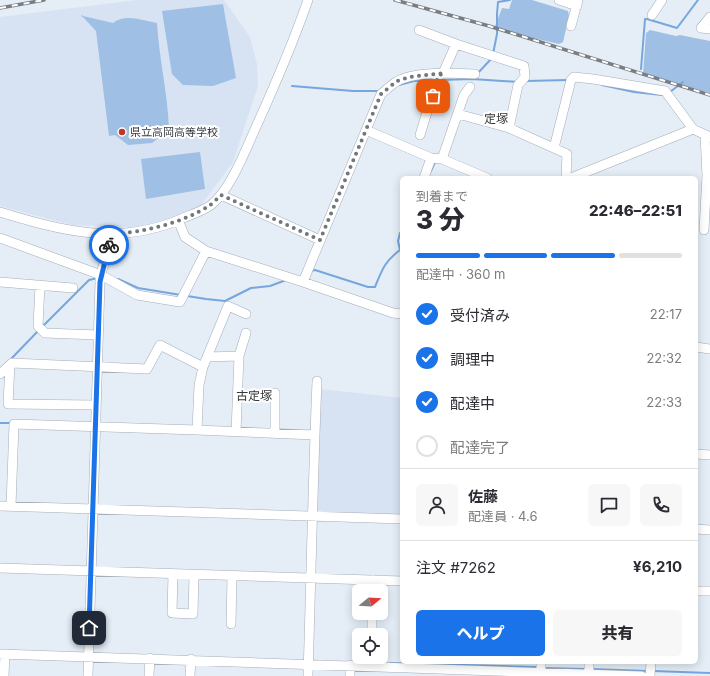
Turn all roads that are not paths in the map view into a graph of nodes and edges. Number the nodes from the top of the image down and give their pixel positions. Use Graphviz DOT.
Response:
graph roads {
  1 [pos="308,0"];
  2 [pos="559,0"];
  3 [pos="662,0"];
  4 [pos="578,3"];
  5 [pos="652,15"];
  6 [pos="710,17"];
  7 [pos="571,26"];
  8 [pos="710,29"];
  9 [pos="420,30"];
  10 [pos="456,44"];
  11 [pos="475,74"];
  12 [pos="440,77"];
  13 [pos="470,87"];
  14 [pos="458,114"];
  15 [pos="509,128"];
  16 [pos="694,129"];
  17 [pos="366,130"];
  18 [pos="420,135"];
  19 [pos="708,137"];
  20 [pos="554,148"];
  21 [pos="431,158"];
  22 [pos="442,159"];
  23 [pos="708,175"];
  24 [pos="425,176"];
  25 [pos="482,176"];
  26 [pos="566,176"];
  27 [pos="576,176"];
  28 [pos="221,195"];
  29 [pos="0,212"];
  30 [pos="178,220"];
  31 [pos="704,230"];
  32 [pos="113,234"];
  33 [pos="0,238"];
  34 [pos="320,240"];
  35 [pos="206,251"];
  36 [pos="103,278"];
  37 [pos="0,282"];
  38 [pos="303,282"];
  39 [pos="40,285"];
  40 [pos="73,288"];
  41 [pos="246,314"];
  42 [pos="400,314"];
  43 [pos="246,333"];
  44 [pos="98,335"];
  45 [pos="698,347"];
  46 [pos="710,350"];
  47 [pos="239,356"];
  48 [pos="207,357"];
  49 [pos="6,366"];
  50 [pos="97,366"];
  51 [pos="203,367"];
  52 [pos="0,374"];
  53 [pos="318,380"];
  54 [pos="275,394"];
  55 [pos="96,406"];
  56 [pos="95,427"];
  57 [pos="197,430"];
  58 [pos="236,432"];
  59 [pos="275,433"];
  60 [pos="315,435"];
  61 [pos="698,454"];
  62 [pos="710,455"];
  63 [pos="0,506"];
  64 [pos="11,506"];
  65 [pos="93,509"];
  66 [pos="312,517"];
  67 [pos="400,519"];
  68 [pos="698,530"];
  69 [pos="710,530"];
  70 [pos="0,568"];
  71 [pos="91,571"];
  72 [pos="172,574"];
  73 [pos="194,575"];
  74 [pos="232,576"];
  75 [pos="312,578"];
  76 [pos="373,580"];
  77 [pos="400,581"];
  78 [pos="373,584"];
  79 [pos="698,591"];
  80 [pos="710,591"];
  81 [pos="232,624"];
  82 [pos="2,654"];
  83 [pos="88,657"];
  84 [pos="150,658"];
  85 [pos="191,659"];
  86 [pos="308,664"];
  87 [pos="355,664"];
  88 [pos="376,664"];
  89 [pos="350,665"];
  90 [pos="409,665"];
  91 [pos="541,667"];
  92 [pos="451,668"];
  93 [pos="488,668"];
  94 [pos="589,670"];
  95 [pos="389,671"];
  96 [pos="648,671"];
  97 [pos="530,674"];
  98 [pos="4,676"];
  99 [pos="88,676"];
  100 [pos="149,676"];
  101 [pos="190,676"];
  102 [pos="308,676"];
  103 [pos="350,676"];
  1 -- 28 [label="street"];
  2 -- 4 [label="street"];
  3 -- 5 [label="street"];
  4 -- 7 [label="street"];
  6 -- 8 [label="street"];
  9 -- 10 [label="street"];
  10 -- 12 [label="street"];
  10 -- 15 [label="street"];
  11 -- 12 [label="street"];
  12 -- 17 [label="street"];
  12 -- 18 [label="street"];
  13 -- 14 [label="street"];
  14 -- 15 [label="street"];
  14 -- 22 [label="street"];
  15 -- 20 [label="street"];
  16 -- 19 [label="street"];
  16 -- 20 [label="street"];
  16 -- 27 [label="street"];
  17 -- 21 [label="street"];
  17 -- 34 [label="street"];
  19 -- 23 [label="street"];
  20 -- 26 [label="street"];
  21 -- 22 [label="street"];
  21 -- 24 [label="street"];
  22 -- 25 [label="street"];
  23 -- 31 [label="street"];
  28 -- 30 [label="street"];
  28 -- 34 [label="street"];
  29 -- 32 [label="street"];
  30 -- 32 [label="street"];
  30 -- 35 [label="street"];
  32 -- 36 [label="street"];
  33 -- 36 [label="street"];
  34 -- 38 [label="street"];
  35 -- 36 [label="street"];
  35 -- 38 [label="street"];
  36 -- 44 [label="street"];
  37 -- 39 [label="street"];
  38 -- 42 [label="street"];
  39 -- 40 [label="street"];
  39 -- 44 [label="street"];
  41 -- 48 [label="street"];
  43 -- 47 [label="street"];
  44 -- 50 [label="street"];
  45 -- 46 [label="street"];
  47 -- 48 [label="street"];
  47 -- 58 [label="street"];
  48 -- 51 [label="street"];
  49 -- 50 [label="street"];
  49 -- 52 [label="street"];
  49 -- 55 [label="street"];
  50 -- 51 [label="street"];
  50 -- 55 [label="street"];
  51 -- 57 [label="street"];
  53 -- 60 [label="street"];
  54 -- 59 [label="street"];
  55 -- 56 [label="street"];
  56 -- 57 [label="street"];
  56 -- 64 [label="street"];
  56 -- 65 [label="street"];
  57 -- 58 [label="street"];
  58 -- 59 [label="street"];
  59 -- 60 [label="street"];
  60 -- 66 [label="street"];
  61 -- 62 [label="street"];
  63 -- 64 [label="street"];
  64 -- 65 [label="street"];
  65 -- 66 [label="street"];
  65 -- 71 [label="street"];
  66 -- 67 [label="street"];
  66 -- 75 [label="street"];
  68 -- 69 [label="street"];
  70 -- 71 [label="street"];
  71 -- 72 [label="street"];
  71 -- 83 [label="street"];
  72 -- 73 [label="street"];
  72 -- 73 [label="street"];
  73 -- 74 [label="street"];
  74 -- 75 [label="street"];
  74 -- 81 [label="street"];
  75 -- 76 [label="street"];
  75 -- 86 [label="street"];
  76 -- 77 [label="street"];
  76 -- 78 [label="street"];
  79 -- 80 [label="street"];
  82 -- 83 [label="street"];
  82 -- 98 [label="street"];
  83 -- 84 [label="street"];
  83 -- 99 [label="street"];
  84 -- 85 [label="street"];
  84 -- 100 [label="street"];
  85 -- 86 [label="street"];
  85 -- 101 [label="street"];
  86 -- 89 [label="street"];
  86 -- 102 [label="street"];
  87 -- 89 [label="street"];
  88 -- 95 [label="street"];
  89 -- 103 [label="street"];
  90 -- 92 [label="street"];
  90 -- 95 [label="street"];
  91 -- 94 [label="street"];
  91 -- 97 [label="street"];
  92 -- 93 [label="street"];
  93 -- 97 [label="street"];
  94 -- 96 [label="street"];
}
